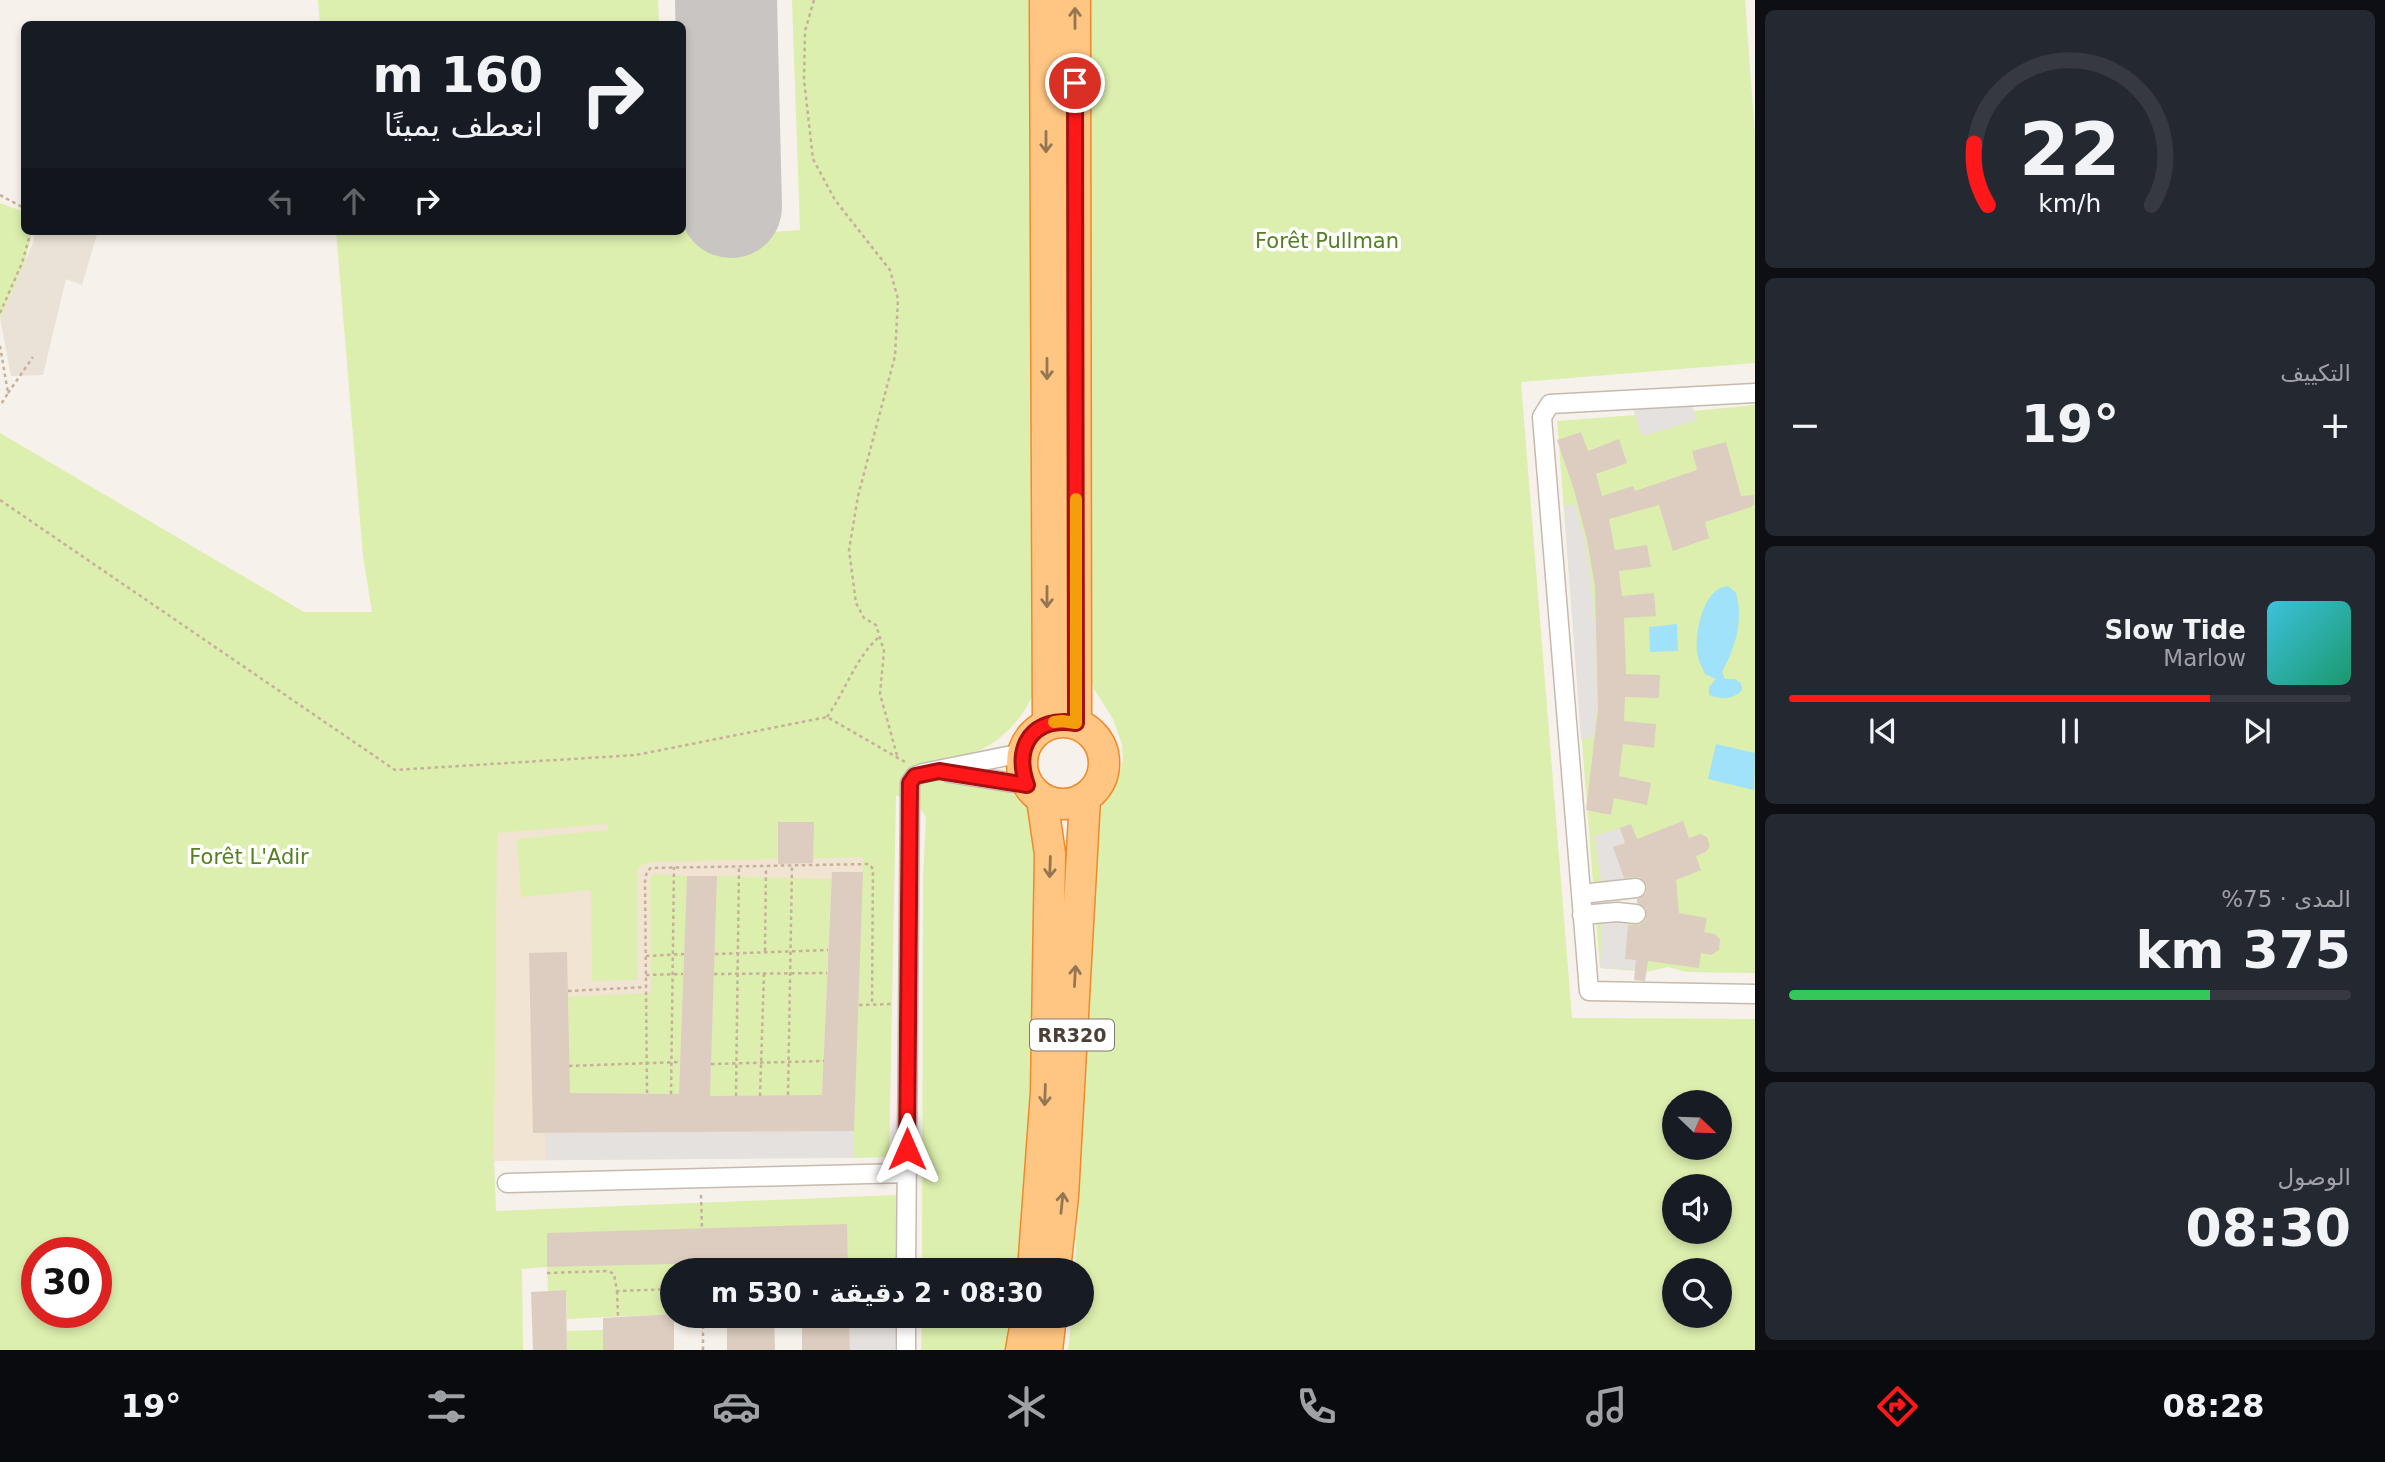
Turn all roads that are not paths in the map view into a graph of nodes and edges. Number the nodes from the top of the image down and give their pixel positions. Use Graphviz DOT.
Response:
graph roads {
  1 [pos="1045,0"];
  2 [pos="1075,0"];
  3 [pos="1755,393"];
  4 [pos="1062,723"];
  5 [pos="1022,753"];
  6 [pos="931,772"];
  7 [pos="1035,792"];
  8 [pos="1085,798"];
  9 [pos="1581,894"];
  10 [pos="1582,915"];
  11 [pos="1755,994"];
  12 [pos="907,1173"];
  13 [pos="507,1183"];
  14 [pos="906,1258"];
  15 [pos="1034,1258"];
  16 [pos="1056,1258"];
  17 [pos="906,1328"];
  18 [pos="1025,1328"];
  19 [pos="1049,1328"];
  20 [pos="906,1350"];
  21 [pos="1021,1350"];
  22 [pos="1046,1350"];
  1 -- 4 [label="highway, one-way"];
  4 -- 2 [label="highway, one-way"];
  3 -- 9 [label="street"];
  4 -- 5 [label="highway"];
  4 -- 8 [label="highway, RR320"];
  5 -- 6 [label="street"];
  5 -- 7 [label="highway, RR320"];
  6 -- 7 [label="street"];
  6 -- 12 [label="street"];
  7 -- 8 [label="highway"];
  7 -- 15 [label="highway, RR320, one-way"];
  16 -- 8 [label="highway, RR320, one-way"];
  9 -- 10 [label="street"];
  9 -- 10 [label="street"];
  10 -- 11 [label="street"];
  12 -- 13 [label="street"];
  12 -- 14 [label="street"];
  17 -- 20 [label="street"];
  18 -- 21 [label="highway"];
  19 -- 22 [label="highway"];
}
